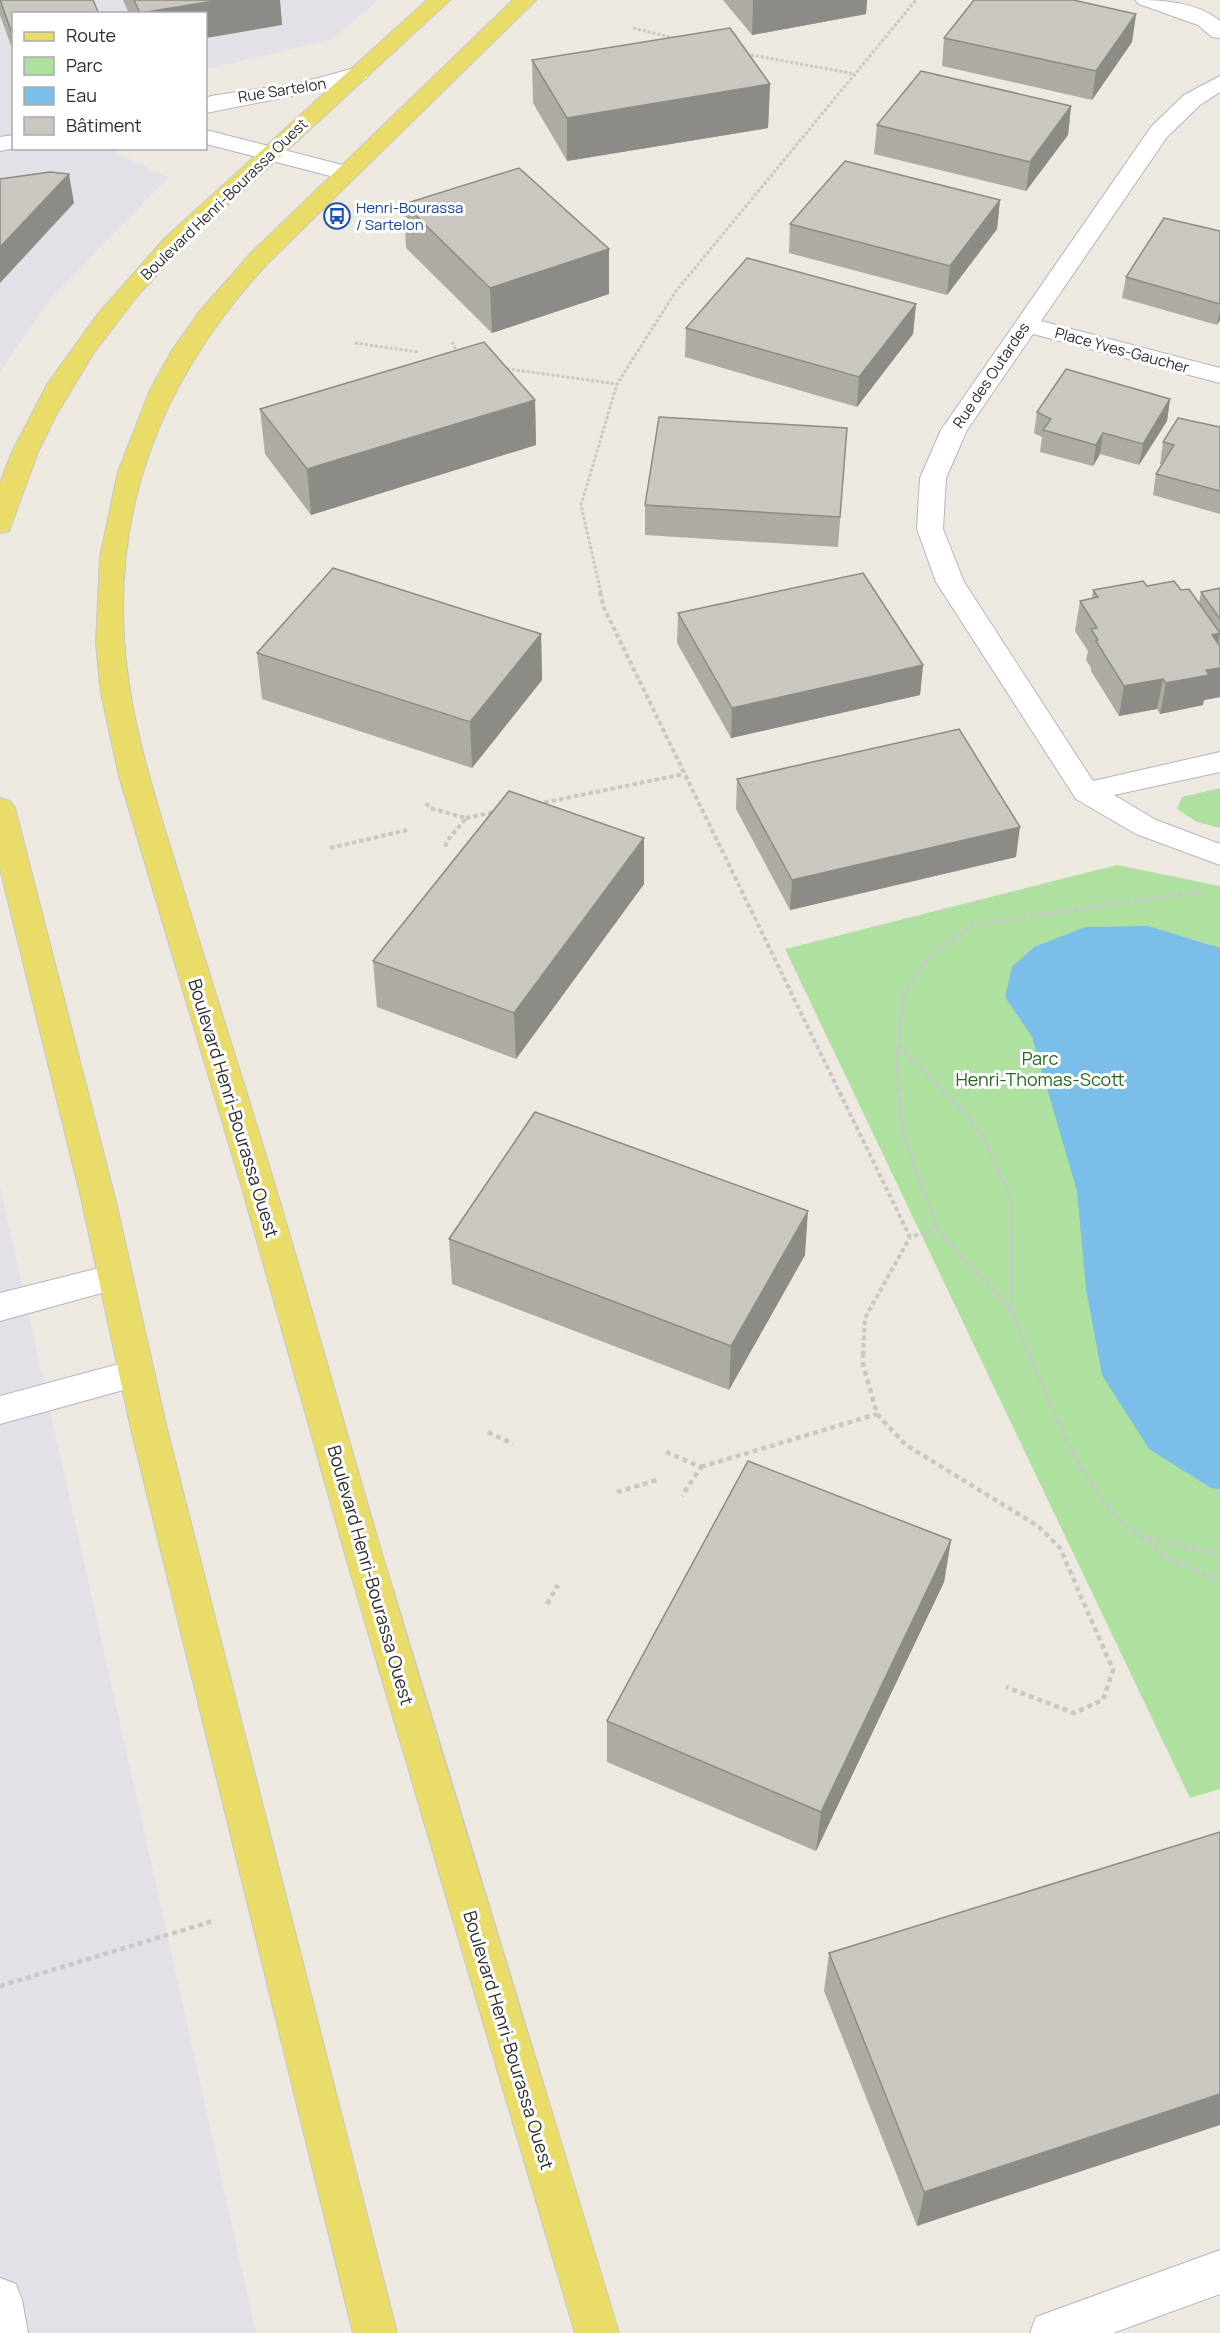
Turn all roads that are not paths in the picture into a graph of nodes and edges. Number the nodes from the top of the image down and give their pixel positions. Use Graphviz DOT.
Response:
graph roads {
  1 [pos="439,0"];
  2 [pos="525,0"];
  3 [pos="1146,0"];
  4 [pos="1220,32"];
  5 [pos="358,74"];
  6 [pos="1220,83"];
  7 [pos="207,106"];
  8 [pos="207,137"];
  9 [pos="269,154"];
  10 [pos="346,173"];
  11 [pos="1025,324"];
  12 [pos="1220,376"];
  13 [pos="0,525"];
  14 [pos="1220,762"];
  15 [pos="1086,792"];
  16 [pos="0,808"];
  17 [pos="1220,855"];
  18 [pos="115,1277"];
  19 [pos="0,1307"];
  20 [pos="137,1373"];
  21 [pos="0,1410"];
  22 [pos="1220,2272"];
  23 [pos="0,2301"];
  24 [pos="6,2333"];
  25 [pos="375,2333"];
  26 [pos="597,2333"];
  27 [pos="1052,2333"];
  1 -- 5 [label="main road, Boulevard Henri-Bourassa Ouest"];
  2 -- 10 [label="main road, Boulevard Henri-Bourassa Ouest"];
  3 -- 4 [label="street"];
  5 -- 7 [label="street, Rue Sartelon"];
  5 -- 9 [label="main road, Boulevard Henri-Bourassa Ouest"];
  6 -- 11 [label="street, Rue des Outardes"];
  8 -- 9 [label="street"];
  9 -- 10 [label="street"];
  9 -- 13 [label="main road, Boulevard Henri-Bourassa Ouest"];
  10 -- 26 [label="main road, Boulevard Henri-Bourassa Ouest"];
  11 -- 12 [label="street, Place Yves-Gaucher"];
  11 -- 15 [label="street, Rue des Outardes"];
  14 -- 15 [label="street"];
  15 -- 17 [label="street, Rue des Outardes"];
  16 -- 18 [label="main road"];
  18 -- 19 [label="street"];
  18 -- 20 [label="main road"];
  20 -- 21 [label="street"];
  20 -- 25 [label="main road"];
  22 -- 27 [label="street"];
  23 -- 24 [label="street"];
}
